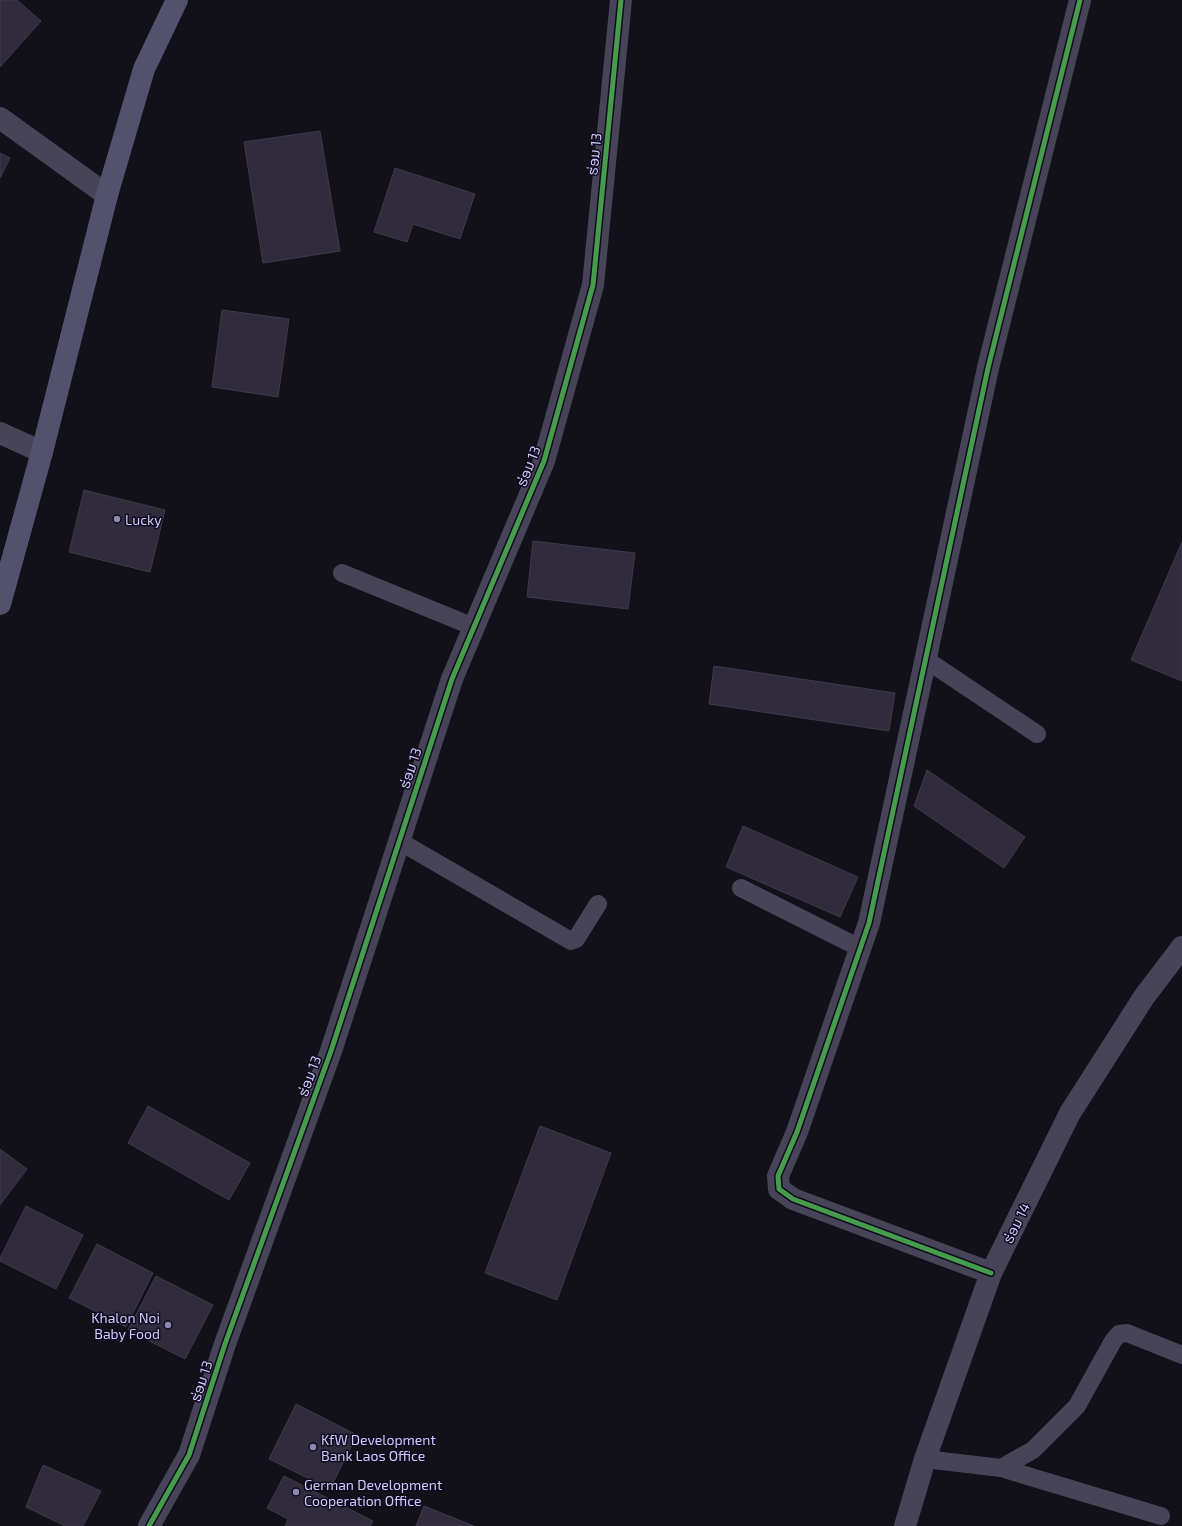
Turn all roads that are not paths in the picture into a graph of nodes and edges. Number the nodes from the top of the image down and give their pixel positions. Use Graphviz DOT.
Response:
graph roads {
  1 [pos="177,0"];
  2 [pos="621,0"];
  3 [pos="1080,0"];
  4 [pos="0,118"];
  5 [pos="107,195"];
  6 [pos="0,433"];
  7 [pos="42,452"];
  8 [pos="342,573"];
  9 [pos="0,604"];
  10 [pos="474,627"];
  11 [pos="925,659"];
  12 [pos="1037,734"];
  13 [pos="399,841"];
  14 [pos="741,888"];
  15 [pos="598,904"];
  16 [pos="1182,947"];
  17 [pos="860,948"];
  18 [pos="991,1273"];
  19 [pos="1182,1355"];
  20 [pos="924,1459"];
  21 [pos="1001,1468"];
  22 [pos="1161,1516"];
  23 [pos="148,1526"];
  24 [pos="905,1526"];
  1 -- 5 [label="street"];
  2 -- 10 [label="street, ຮ່ອມ 13"];
  3 -- 11 [label="street"];
  4 -- 5 [label="street"];
  5 -- 7 [label="street"];
  6 -- 7 [label="street"];
  7 -- 9 [label="street"];
  8 -- 10 [label="lane"];
  10 -- 13 [label="street, ຮ່ອມ 13"];
  11 -- 12 [label="lane"];
  11 -- 17 [label="street"];
  13 -- 15 [label="lane"];
  13 -- 23 [label="street, ຮ່ອມ 13"];
  14 -- 17 [label="lane"];
  16 -- 18 [label="street, ຮ່ອມ 14"];
  17 -- 18 [label="street"];
  18 -- 20 [label="street, ຮ່ອມ 14"];
  19 -- 21 [label="lane"];
  20 -- 21 [label="lane"];
  20 -- 24 [label="street, ຮ່ອມ 14"];
  21 -- 22 [label="lane"];
}
